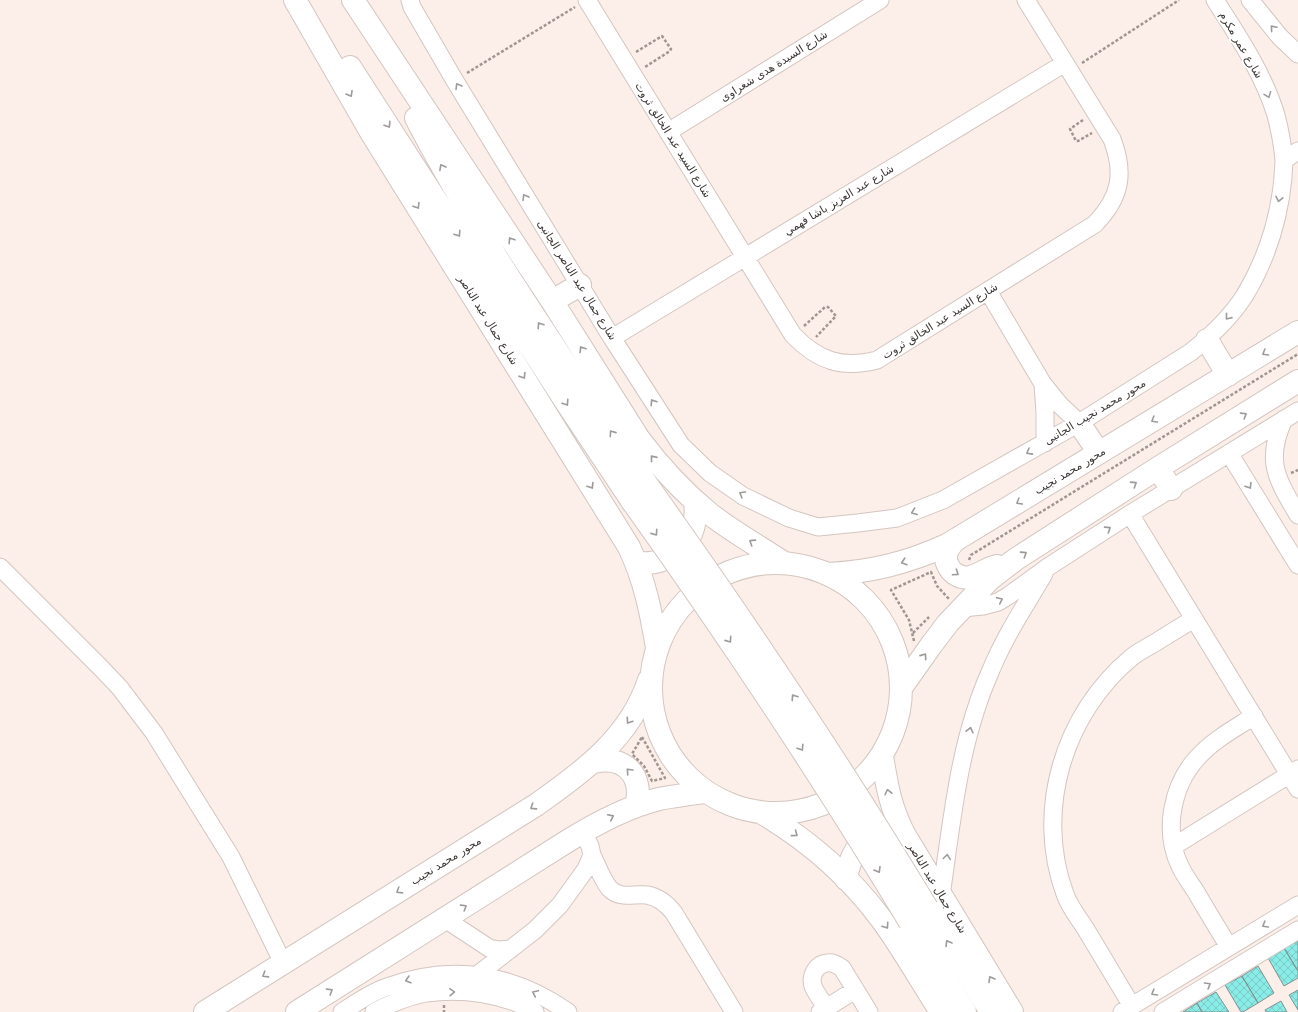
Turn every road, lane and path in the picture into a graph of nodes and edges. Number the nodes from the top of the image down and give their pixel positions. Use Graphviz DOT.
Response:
graph roads {
  1 [pos="295,0"];
  2 [pos="303,0"];
  3 [pos="353,0"];
  4 [pos="372,0"];
  5 [pos="410,0"];
  6 [pos="880,0"];
  7 [pos="1026,0"];
  8 [pos="1179,0"];
  9 [pos="1215,0"];
  10 [pos="1250,0"];
  11 [pos="588,2"];
  12 [pos="381,43"];
  13 [pos="1298,54"];
  14 [pos="624,60"];
  15 [pos="1067,67"];
  16 [pos="633,75"];
  17 [pos="454,81"];
  18 [pos="1100,119"];
  19 [pos="668,132"];
  20 [pos="1291,156"];
  21 [pos="745,257"];
  22 [pos="580,285"];
  23 [pos="988,291"];
  24 [pos="552,301"];
  25 [pos="1298,332"];
  26 [pos="612,338"];
  27 [pos="1207,340"];
  28 [pos="799,341"];
  29 [pos="1228,375"];
  30 [pos="1298,381"];
  31 [pos="1043,384"];
  32 [pos="1291,415"];
  33 [pos="1080,423"];
  34 [pos="1045,443"];
  35 [pos="1229,453"];
  36 [pos="1099,454"];
  37 [pos="1158,468"];
  38 [pos="1171,489"];
  39 [pos="695,502"];
  40 [pos="1130,514"];
  41 [pos="1298,515"];
  42 [pos="789,518"];
  43 [pos="954,541"];
  44 [pos="1296,557"];
  45 [pos="637,563"];
  46 [pos="784,563"];
  47 [pos="1006,566"];
  48 [pos="0,567"];
  49 [pos="1048,568"];
  50 [pos="828,574"];
  51 [pos="953,606"];
  52 [pos="933,613"];
  53 [pos="1194,619"];
  54 [pos="657,648"];
  55 [pos="651,674"];
  56 [pos="901,688"];
  57 [pos="1254,716"];
  58 [pos="882,756"];
  59 [pos="594,762"];
  60 [pos="1295,778"];
  61 [pos="652,781"];
  62 [pos="705,792"];
  63 [pos="636,806"];
  64 [pos="762,813"];
  65 [pos="899,823"];
  66 [pos="583,832"];
  67 [pos="1174,846"];
  68 [pos="592,855"];
  69 [pos="846,879"];
  70 [pos="934,902"];
  71 [pos="1298,905"];
  72 [pos="445,919"];
  73 [pos="1298,930"];
  74 [pos="1229,947"];
  75 [pos="511,949"];
  76 [pos="283,963"];
  77 [pos="476,976"];
  78 [pos="856,990"];
  79 [pos="1127,1009"];
  80 [pos="823,1010"];
  81 [pos="204,1012"];
  82 [pos="297,1012"];
  83 [pos="342,1012"];
  84 [pos="374,1012"];
  85 [pos="535,1012"];
  86 [pos="568,1012"];
  87 [pos="734,1012"];
  88 [pos="869,1012"];
  89 [pos="941,1012"];
  90 [pos="965,1012"];
  91 [pos="991,1012"];
  92 [pos="1012,1012"];
  93 [pos="1163,1012"];
  1 -- 45 [label="main road, شارع جمال عبد الناصر, one-way"];
  2 -- 90 [label="main road, one-way, bridge"];
  3 -- 12 [label="main road"];
  4 -- 12 [label="main road"];
  5 -- 17 [label="street, شارع جمال عبد الناصر الجانبى"];
  6 -- 19 [label="street, شارع السيدة هدى شعراوى"];
  7 -- 15 [label="street, شارع السيد عبد الخالق ثروت"];
  8 -- 15 [label="path"];
  9 -- 20 [label="street, شارع عمر مكرم, one-way"];
  13 -- 10 [label="street, one-way"];
  11 -- 14 [label="street, شارع السيد عبد الخالق ثروت"];
  11 -- 17 [label="path"];
  24 -- 12 [label="main road, one-way"];
  70 -- 12 [label="main road, one-way, bridge"];
  14 -- 16 [label="street, شارع السيد عبد الخالق ثروت"];
  14 -- 16 [label="path"];
  15 -- 18 [label="street, شارع السيد عبد الخالق ثروت"];
  15 -- 21 [label="street, شارع عبد العزيز باشا فهمي"];
  16 -- 19 [label="street, شارع السيد عبد الخالق ثروت"];
  22 -- 17 [label="street, شارع جمال عبد الناصر الجانبى, one-way"];
  18 -- 18 [label="path"];
  18 -- 23 [label="street, شارع السيد عبد الخالق ثروت"];
  19 -- 21 [label="street, شارع السيد عبد الخالق ثروت"];
  20 -- 27 [label="street, محور محمد نجيب الجانبى, one-way"];
  21 -- 26 [label="street, شارع عبد العزيز باشا فهمي"];
  21 -- 28 [label="street, شارع السيد عبد الخالق ثروت"];
  22 -- 24 [label="main road"];
  22 -- 26 [label="street, شارع جمال عبد الناصر الجانبى"];
  23 -- 28 [label="street, شارع السيد عبد الخالق ثروت"];
  23 -- 31 [label="street"];
  39 -- 24 [label="main road, one-way"];
  25 -- 29 [label="main road, محور محمد نجيب, one-way"];
  42 -- 26 [label="street, شارع جمال عبد الناصر الجانبى, one-way"];
  27 -- 29 [label="main road"];
  27 -- 33 [label="street, محور محمد نجيب الجانبى"];
  28 -- 28 [label="path"];
  29 -- 36 [label="main road, محور محمد نجيب, one-way"];
  37 -- 30 [label="main road, one-way"];
  31 -- 33 [label="street"];
  31 -- 34 [label="street"];
  32 -- 35 [label="street"];
  32 -- 41 [label="street"];
  33 -- 34 [label="street, محور محمد نجيب الجانبى"];
  33 -- 36 [label="main road"];
  34 -- 42 [label="street, محور محمد نجيب الجانبى, one-way"];
  35 -- 38 [label="street"];
  35 -- 44 [label="street, one-way"];
  36 -- 43 [label="main road, محور محمد نجيب, one-way"];
  37 -- 38 [label="main road"];
  47 -- 37 [label="main road, one-way"];
  38 -- 40 [label="street"];
  39 -- 45 [label="main road"];
  46 -- 39 [label="main road, one-way"];
  49 -- 40 [label="street, one-way"];
  40 -- 53 [label="street"];
  43 -- 47 [label="main road, one-way"];
  43 -- 50 [label="main road, محور محمد نجيب, one-way"];
  45 -- 54 [label="main road, شارع جمال عبد الناصر"];
  46 -- 50 [label="main road"];
  46 -- 54 [label="main road"];
  47 -- 51 [label="main road"];
  48 -- 76 [label="street"];
  51 -- 49 [label="street, one-way"];
  70 -- 49 [label="street, one-way"];
  50 -- 56 [label="main road"];
  51 -- 52 [label="path"];
  56 -- 51 [label="main road, one-way"];
  53 -- 57 [label="street"];
  53 -- 79 [label="street"];
  54 -- 55 [label="main road"];
  55 -- 59 [label="main road, محور محمد نجيب, one-way"];
  55 -- 62 [label="main road"];
  56 -- 58 [label="main road"];
  57 -- 60 [label="street"];
  57 -- 67 [label="street"];
  58 -- 64 [label="main road"];
  65 -- 58 [label="main road, شارع جمال عبد الناصر, one-way"];
  63 -- 59 [label="main road, one-way"];
  59 -- 76 [label="main road, محور محمد نجيب, one-way"];
  60 -- 67 [label="street"];
  61 -- 61 [label="path"];
  62 -- 63 [label="main road"];
  62 -- 64 [label="main road"];
  66 -- 63 [label="main road, one-way"];
  64 -- 69 [label="main road, one-way"];
  65 -- 69 [label="main road"];
  65 -- 70 [label="main road, شارع جمال عبد الناصر"];
  66 -- 68 [label="street"];
  72 -- 66 [label="main road, one-way"];
  67 -- 74 [label="street"];
  68 -- 75 [label="street"];
  68 -- 87 [label="street"];
  69 -- 89 [label="main road, one-way"];
  91 -- 70 [label="main road, one-way"];
  92 -- 70 [label="main road, شارع جمال عبد الناصر, one-way"];
  71 -- 74 [label="street, one-way"];
  72 -- 75 [label="street"];
  82 -- 72 [label="main road, one-way"];
  93 -- 73 [label="street, one-way"];
  74 -- 79 [label="street, one-way"];
  75 -- 77 [label="street"];
  76 -- 81 [label="main road, محور محمد نجيب, one-way"];
  77 -- 83 [label="street, one-way"];
  86 -- 77 [label="street, one-way"];
  78 -- 80 [label="street"];
  78 -- 80 [label="street"];
  78 -- 88 [label="street"];
  84 -- 85 [label="street, one-way"];
}
